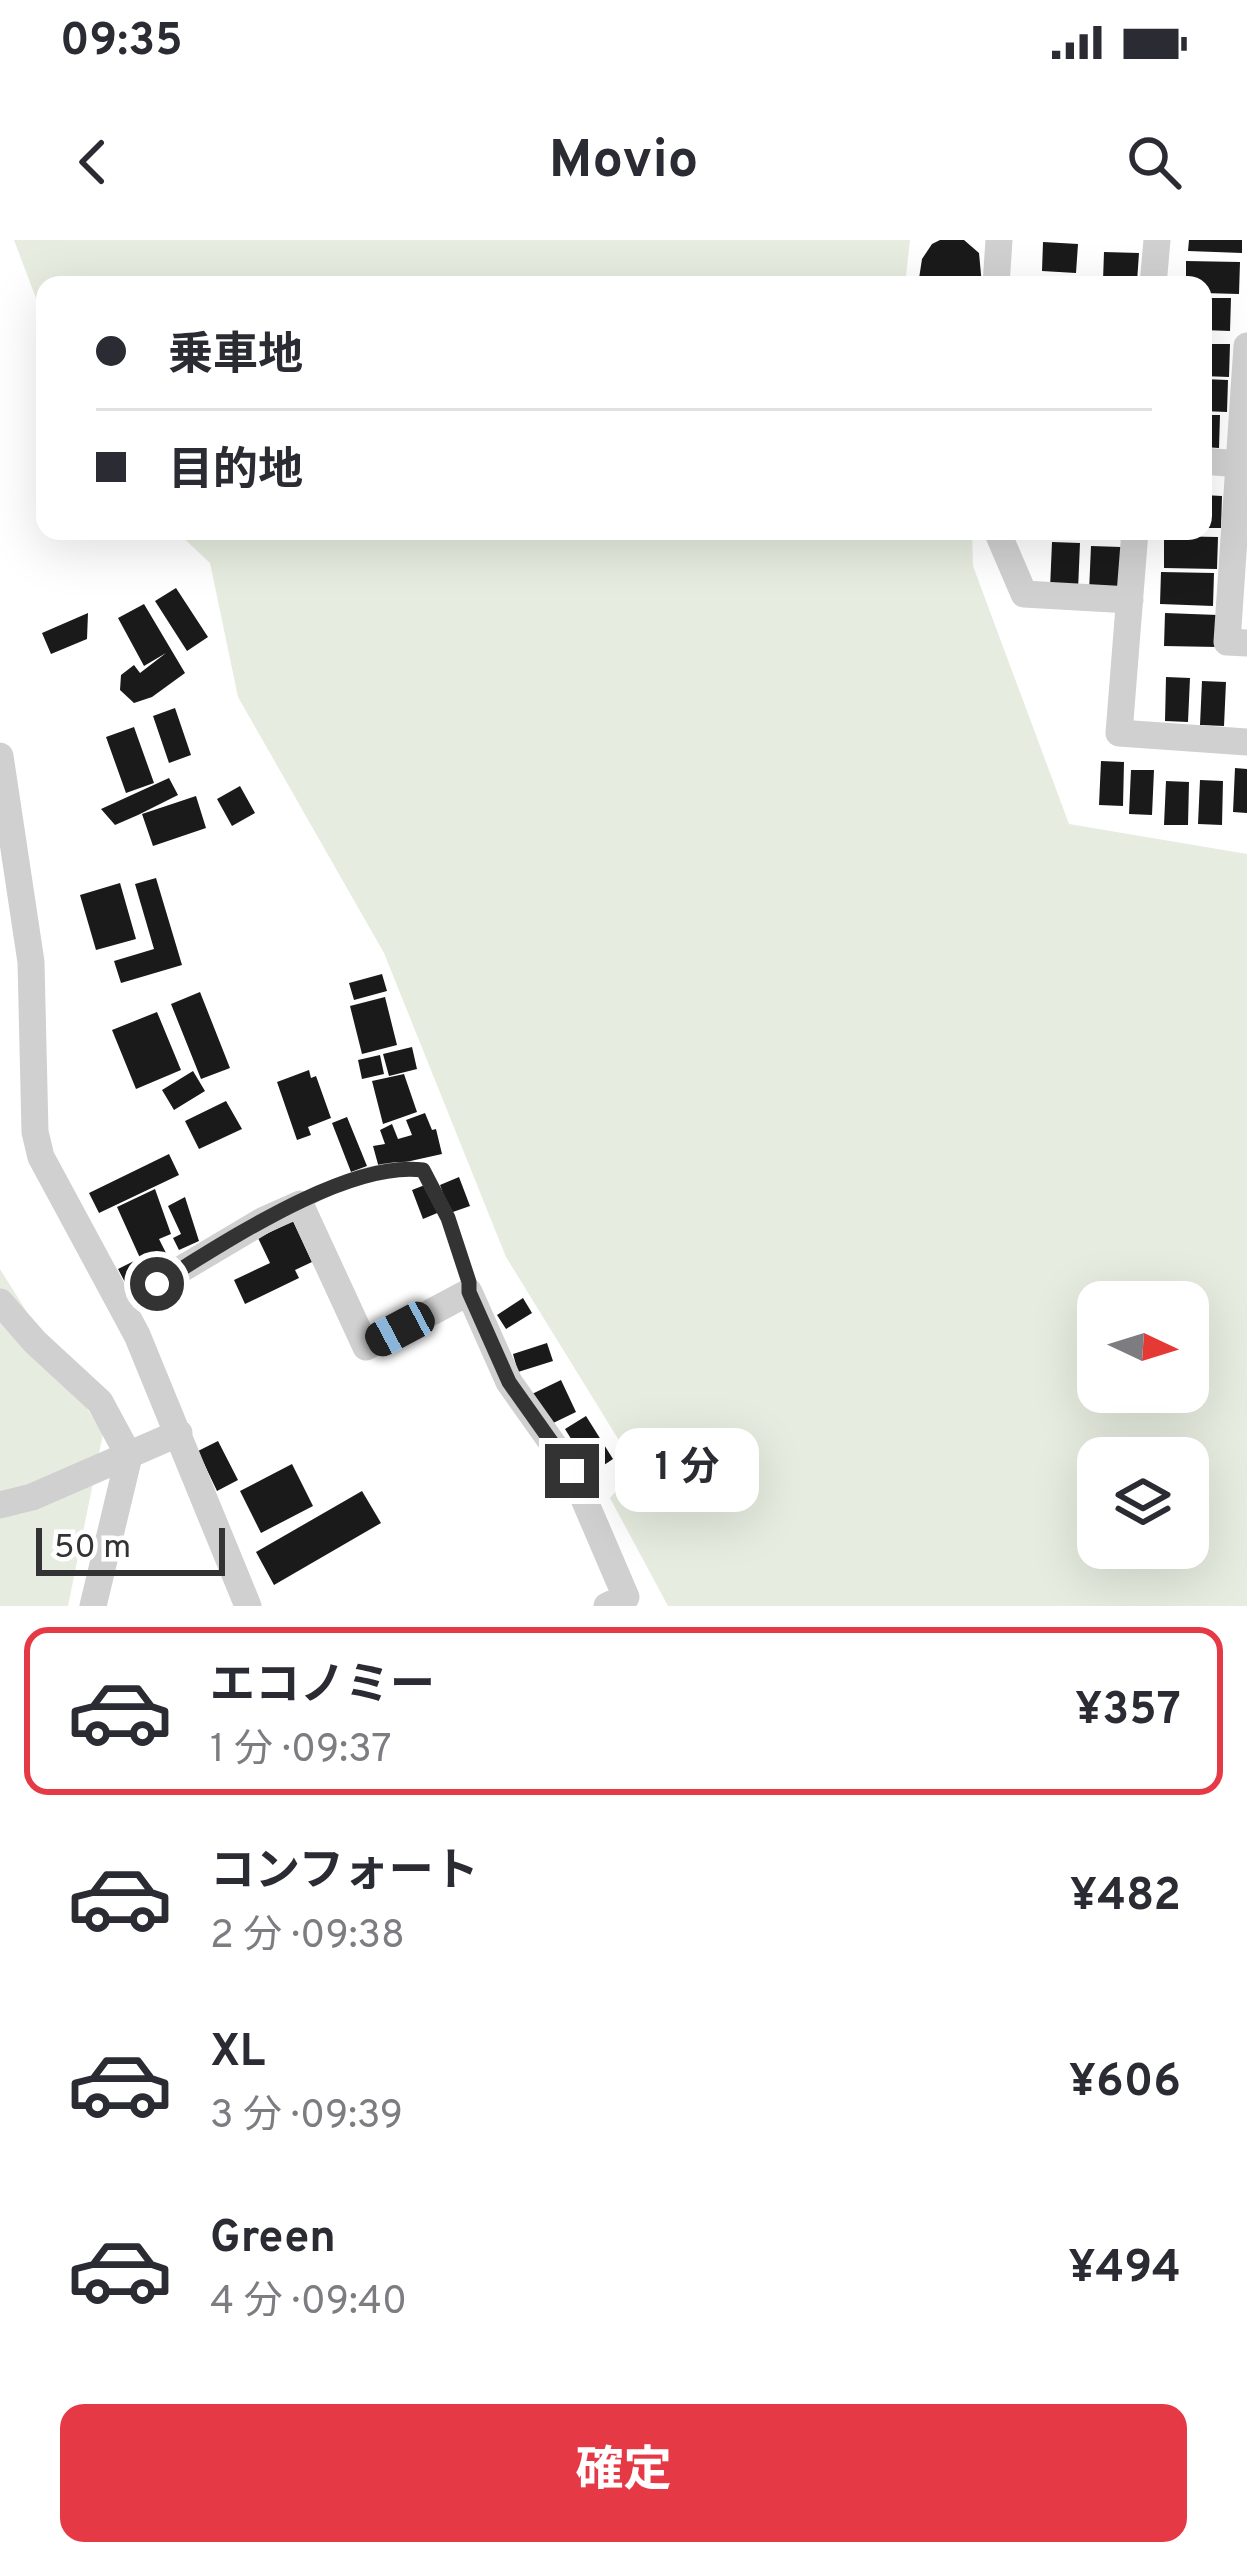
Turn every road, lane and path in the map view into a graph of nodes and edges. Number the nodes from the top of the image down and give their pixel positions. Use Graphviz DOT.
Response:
graph roads {
  1 [pos="999,240"];
  2 [pos="1156,240"];
  3 [pos="997,276"];
  4 [pos="1154,276"];
  5 [pos="1247,346"];
  6 [pos="1212,462"];
  7 [pos="1239,464"];
  8 [pos="1001,540"];
  9 [pos="1134,540"];
  10 [pos="1130,600"];
  11 [pos="1247,643"];
  12 [pos="1247,742"];
  13 [pos="0,756"];
  14 [pos="300,1204"];
  15 [pos="469,1292"];
  16 [pos="0,1302"];
  17 [pos="121,1305"];
  18 [pos="179,1432"];
  19 [pos="129,1456"];
  20 [pos="0,1505"];
  21 [pos="93,1606"];
  22 [pos="248,1606"];
  23 [pos="607,1606"];
  1 -- 3 [label="street"];
  2 -- 4 [label="street"];
  5 -- 7 [label="street"];
  6 -- 7 [label="street"];
  7 -- 11 [label="street"];
  8 -- 10 [label="street"];
  9 -- 10 [label="street"];
  10 -- 12 [label="street"];
  13 -- 17 [label="street"];
  14 -- 15 [label="lane"];
  14 -- 15 [label="street"];
  14 -- 17 [label="street"];
  15 -- 23 [label="street"];
  16 -- 19 [label="street"];
  17 -- 18 [label="street"];
  18 -- 19 [label="street"];
  18 -- 22 [label="street"];
  19 -- 20 [label="street"];
  19 -- 21 [label="street"];
}
